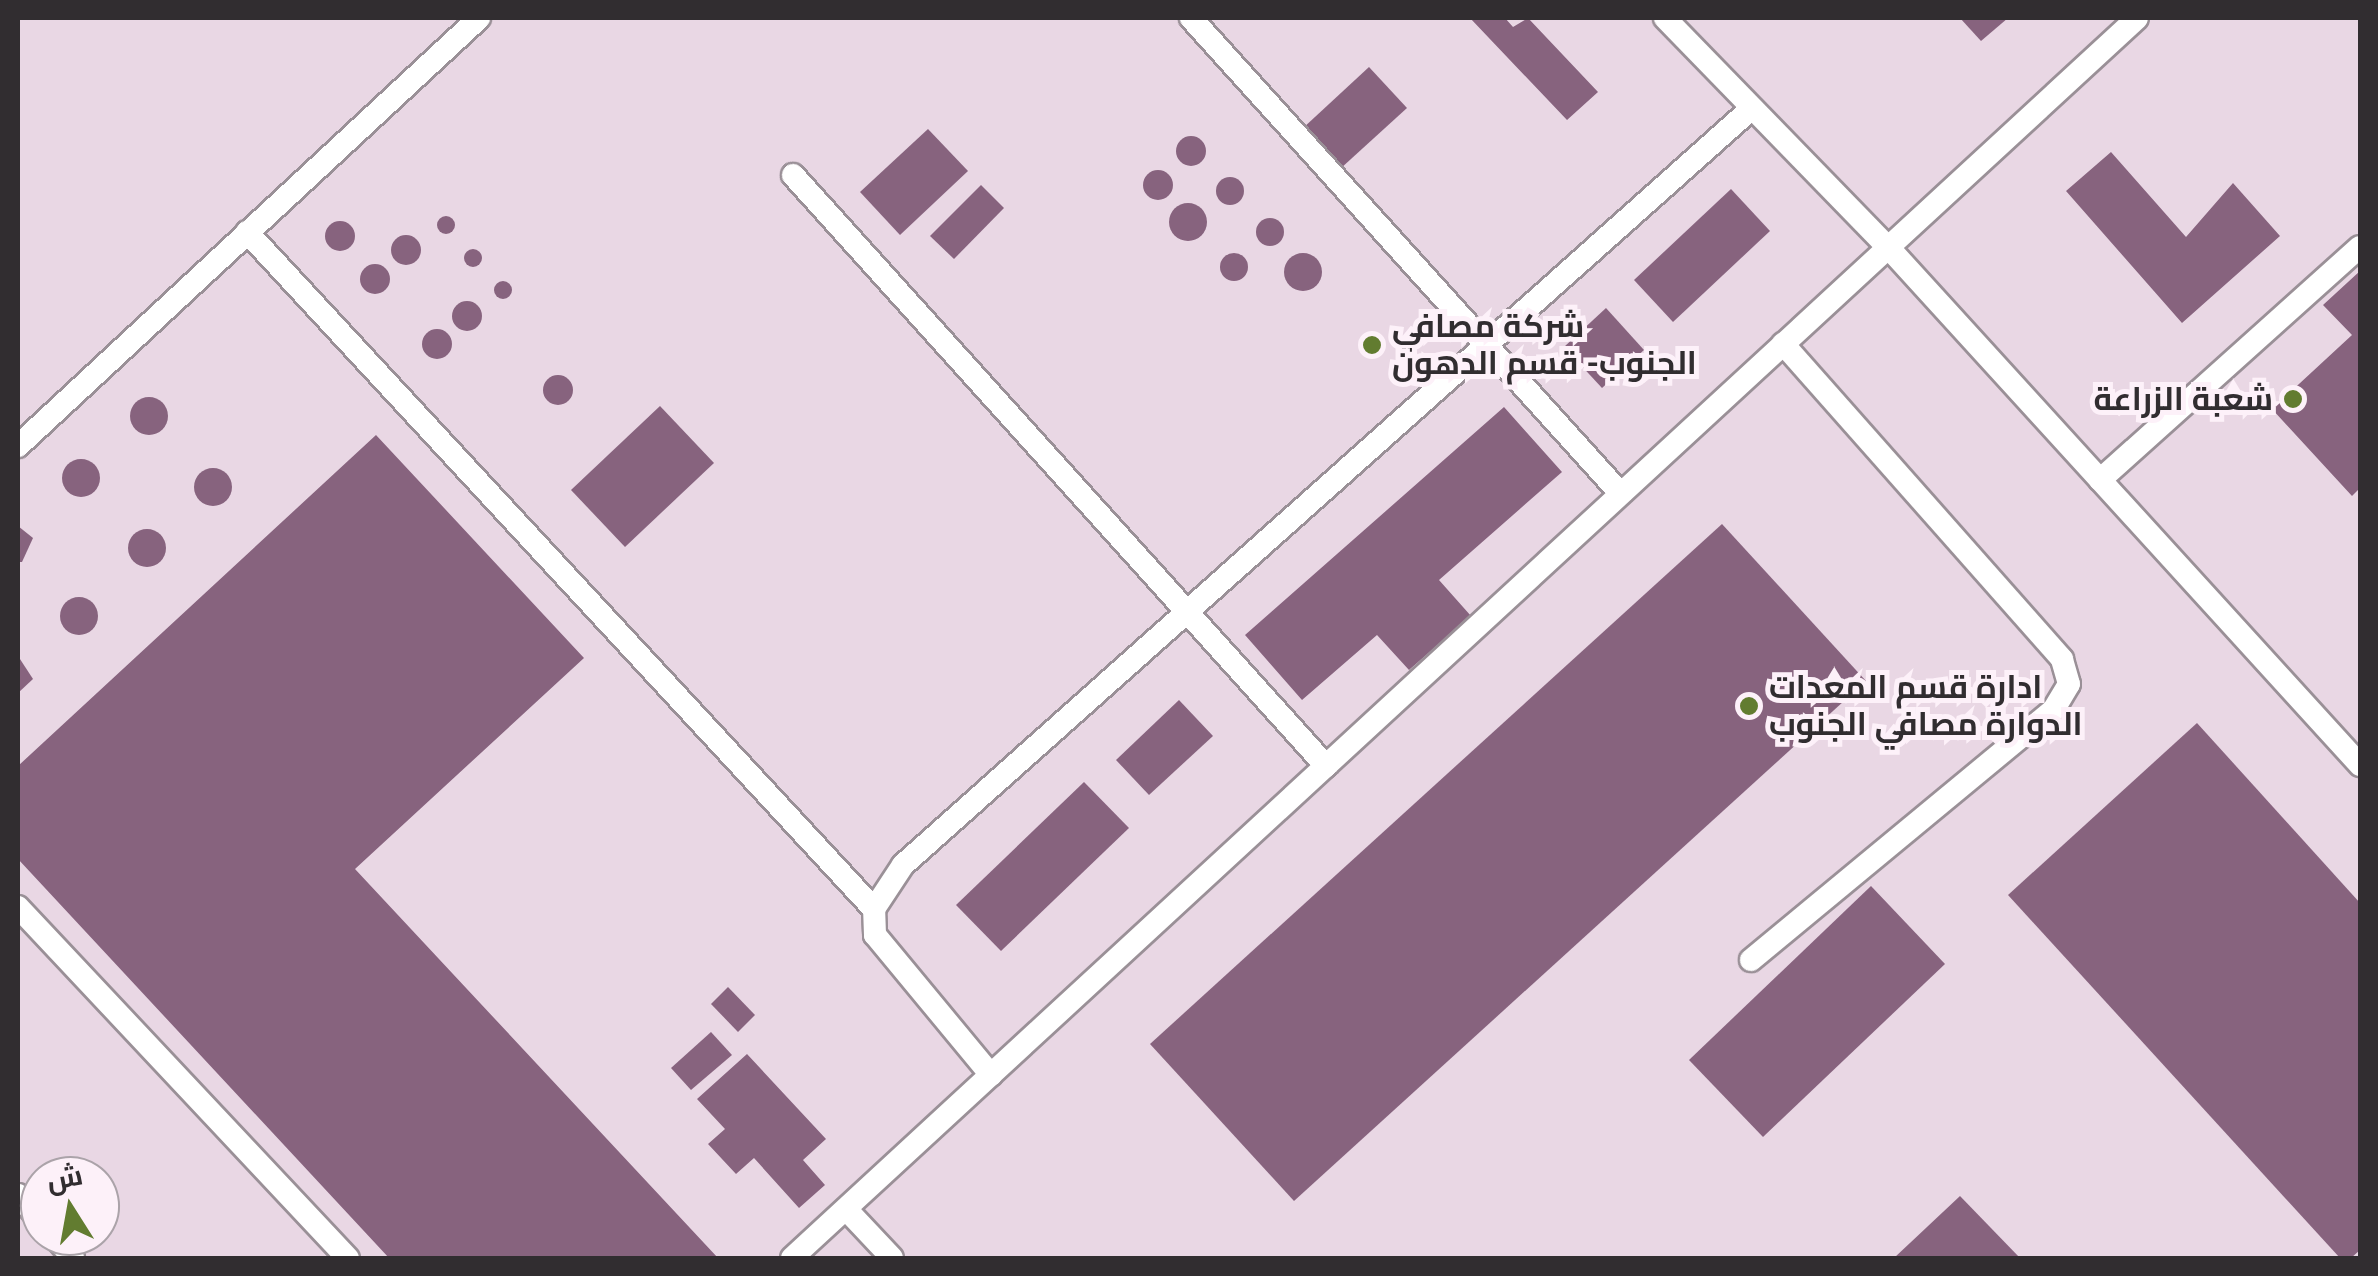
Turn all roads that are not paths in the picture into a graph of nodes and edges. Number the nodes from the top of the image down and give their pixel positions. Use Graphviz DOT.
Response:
graph roads {
  1 [pos="479,18"];
  2 [pos="1191,18"];
  3 [pos="1665,18"];
  4 [pos="2136,18"];
  5 [pos="1751,109"];
  6 [pos="793,175"];
  7 [pos="246,232"];
  8 [pos="1888,247"];
  9 [pos="2360,248"];
  10 [pos="1484,344"];
  11 [pos="1783,344"];
  12 [pos="18,446"];
  13 [pos="2100,480"];
  14 [pos="1621,494"];
  15 [pos="1188,611"];
  16 [pos="2360,765"];
  17 [pos="1326,766"];
  18 [pos="18,906"];
  19 [pos="874,909"];
  20 [pos="1752,960"];
  21 [pos="991,1075"];
  22 [pos="846,1209"];
  23 [pos="348,1258"];
  24 [pos="792,1258"];
  25 [pos="892,1258"];
  1 -- 7 [label="lane"];
  2 -- 10 [label="lane"];
  3 -- 5 [label="lane"];
  4 -- 8 [label="lane"];
  5 -- 8 [label="lane"];
  5 -- 10 [label="lane"];
  6 -- 15 [label="lane"];
  7 -- 12 [label="lane"];
  7 -- 19 [label="lane"];
  8 -- 11 [label="lane"];
  8 -- 13 [label="lane"];
  9 -- 13 [label="lane"];
  10 -- 14 [label="lane"];
  10 -- 15 [label="lane"];
  11 -- 14 [label="lane"];
  11 -- 20 [label="lane"];
  13 -- 16 [label="lane"];
  14 -- 17 [label="lane"];
  15 -- 17 [label="lane"];
  15 -- 19 [label="lane"];
  17 -- 21 [label="lane"];
  18 -- 23 [label="lane"];
  19 -- 21 [label="lane"];
  21 -- 22 [label="lane"];
  22 -- 24 [label="lane"];
  22 -- 25 [label="lane"];
}
